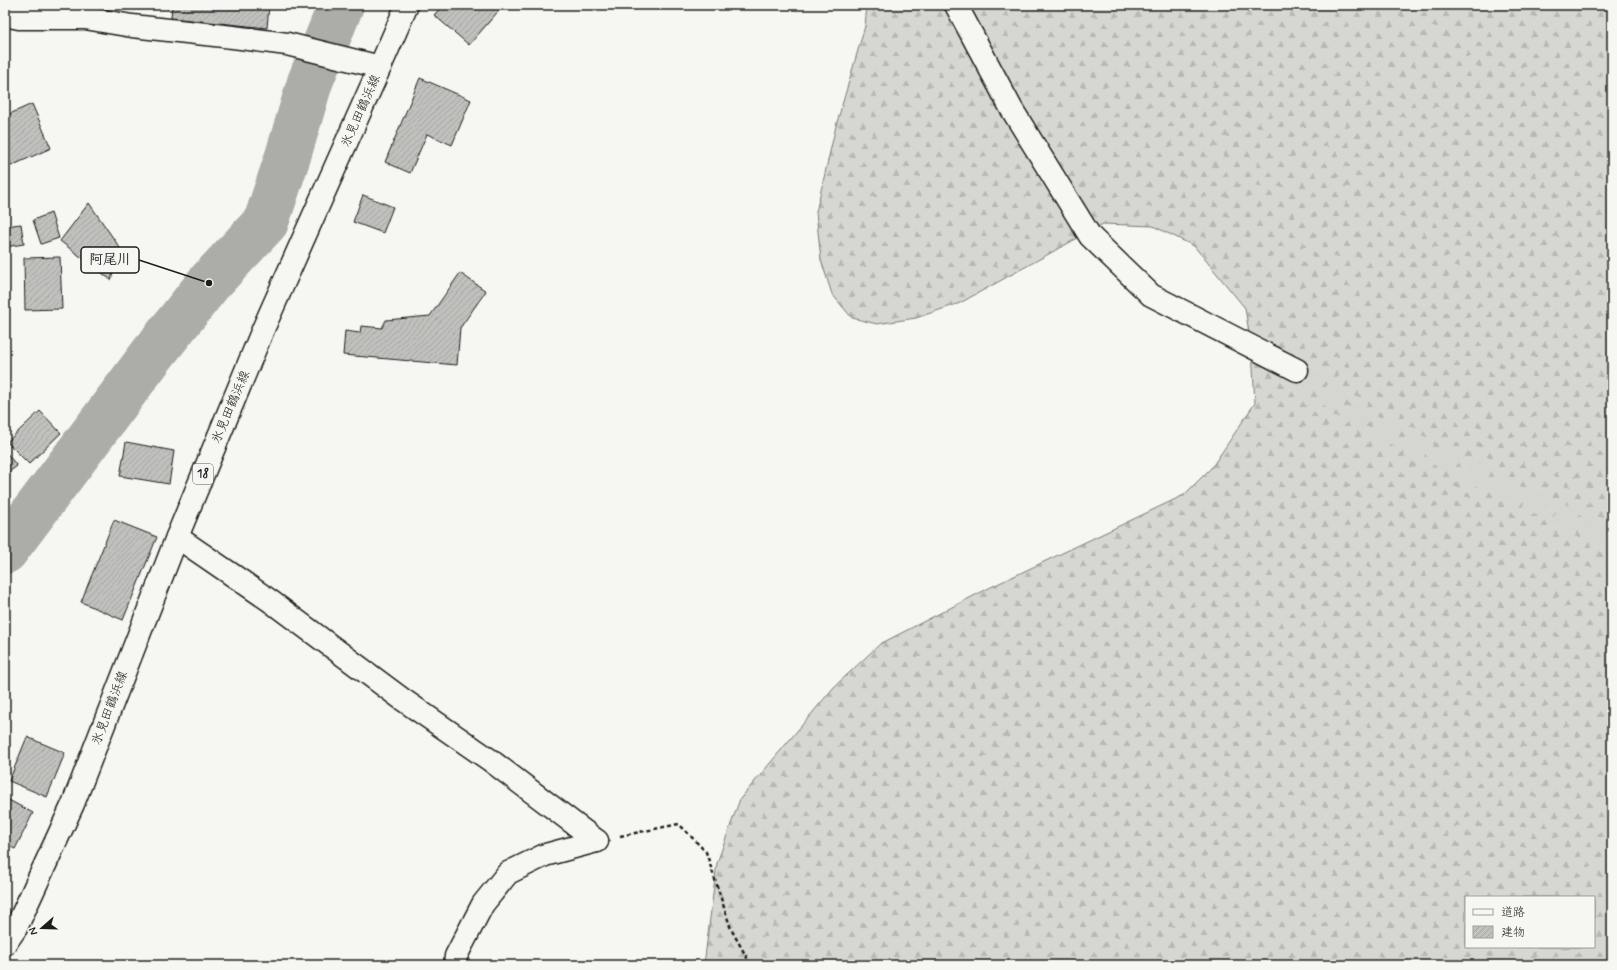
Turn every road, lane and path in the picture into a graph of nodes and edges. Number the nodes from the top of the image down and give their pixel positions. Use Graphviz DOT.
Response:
graph roads {
  1 [pos="407,5"];
  2 [pos="956,5"];
  3 [pos="10,20"];
  4 [pos="380,67"];
  5 [pos="1298,370"];
  6 [pos="177,537"];
  7 [pos="597,841"];
  8 [pos="5,944"];
  9 [pos="455,965"];
  10 [pos="751,965"];
  1 -- 4 [label="street, 氷見田鶴浜線 / 18"];
  2 -- 5 [label="street"];
  3 -- 4 [label="street"];
  4 -- 6 [label="street, 氷見田鶴浜線 / 18"];
  6 -- 7 [label="street"];
  6 -- 8 [label="street, 氷見田鶴浜線 / 18"];
  7 -- 9 [label="street"];
  7 -- 10 [label="path"];
}
